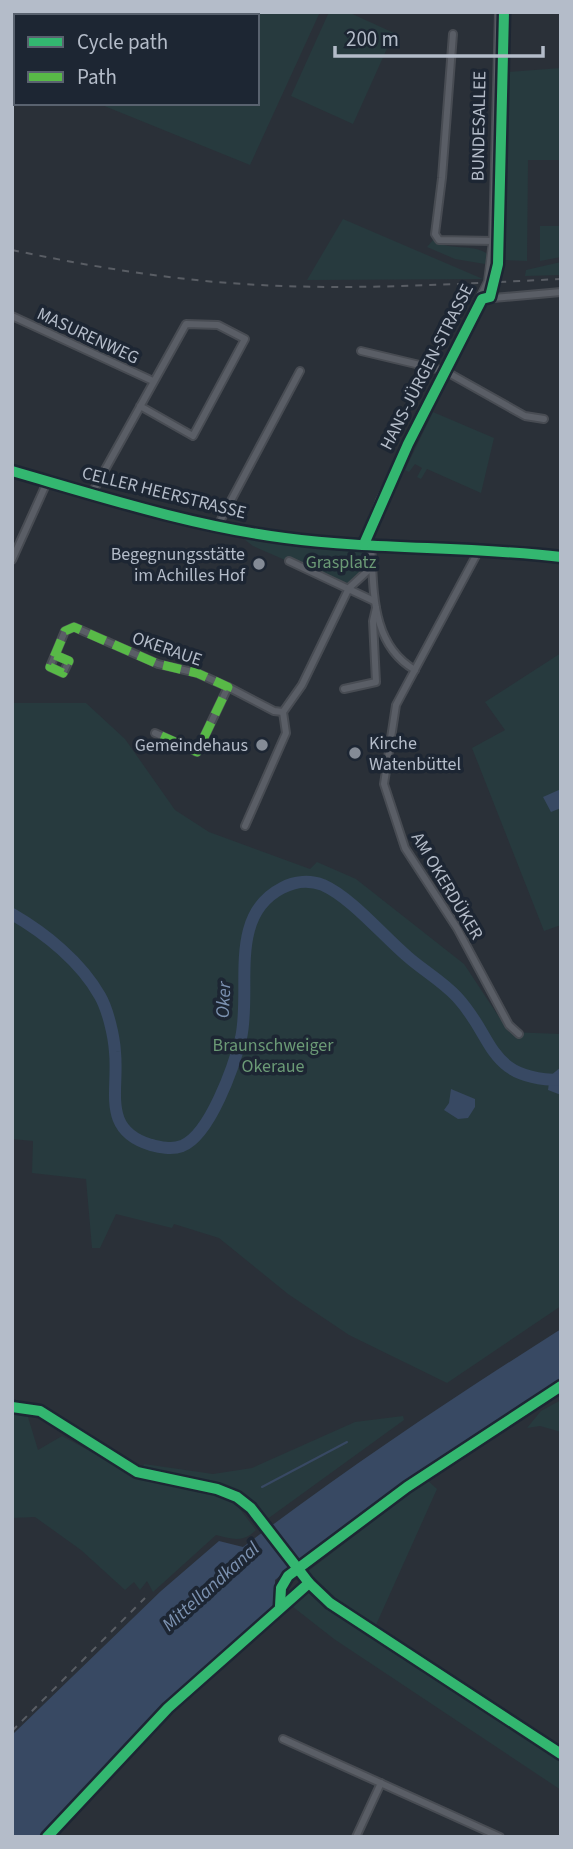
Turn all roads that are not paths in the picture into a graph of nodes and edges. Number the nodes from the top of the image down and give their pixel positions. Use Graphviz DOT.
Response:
graph roads {
  1 [pos="500,12"];
  2 [pos="453,34"];
  3 [pos="494,241"];
  4 [pos="561,292"];
  5 [pos="482,299"];
  6 [pos="12,316"];
  7 [pos="361,351"];
  8 [pos="300,371"];
  9 [pos="445,371"];
  10 [pos="153,381"];
  11 [pos="139,407"];
  12 [pos="544,419"];
  13 [pos="12,471"];
  14 [pos="48,480"];
  15 [pos="92,493"];
  16 [pos="216,527"];
  17 [pos="368,544"];
  18 [pos="478,552"];
  19 [pos="561,557"];
  20 [pos="12,560"];
  21 [pos="289,561"];
  22 [pos="373,566"];
  23 [pos="349,588"];
  24 [pos="375,604"];
  25 [pos="55,655"];
  26 [pos="415,670"];
  27 [pos="228,687"];
  28 [pos="344,689"];
  29 [pos="283,712"];
  30 [pos="155,733"];
  31 [pos="245,826"];
  32 [pos="519,1034"];
  33 [pos="283,1739"];
  34 [pos="380,1783"];
  35 [pos="356,1837"];
  36 [pos="500,1837"];
  1 -- 3 [label="main road, BUNDESALLEE"];
  2 -- 3 [label="street"];
  3 -- 5 [label="main road, HANS-JÜRGEN-STRASSE"];
  4 -- 5 [label="street"];
  5 -- 9 [label="main road, HANS-JÜRGEN-STRASSE"];
  6 -- 10 [label="street, MASURENWEG"];
  7 -- 9 [label="street"];
  8 -- 16 [label="street"];
  9 -- 12 [label="street"];
  9 -- 17 [label="main road, HANS-JÜRGEN-STRASSE"];
  10 -- 11 [label="street"];
  10 -- 11 [label="street"];
  11 -- 15 [label="street"];
  13 -- 14 [label="main road, CELLER HEERSTRASSE"];
  14 -- 15 [label="main road, CELLER HEERSTRASSE"];
  14 -- 20 [label="street"];
  15 -- 16 [label="main road, CELLER HEERSTRASSE"];
  16 -- 17 [label="main road, CELLER HEERSTRASSE"];
  17 -- 18 [label="main road, CELLER HEERSTRASSE"];
  17 -- 22 [label="street"];
  18 -- 19 [label="main road, CELLER HEERSTRASSE"];
  18 -- 26 [label="street, AM OKERDÜKER"];
  21 -- 23 [label="street"];
  22 -- 23 [label="street"];
  22 -- 24 [label="street"];
  23 -- 24 [label="street"];
  23 -- 29 [label="street"];
  24 -- 26 [label="street"];
  24 -- 28 [label="street"];
  25 -- 27 [label="street, OKERAUE"];
  26 -- 32 [label="street, AM OKERDÜKER"];
  27 -- 29 [label="street, OKERAUE"];
  27 -- 30 [label="street"];
  29 -- 31 [label="street"];
  33 -- 34 [label="street"];
  34 -- 35 [label="street"];
  34 -- 36 [label="street"];
}
